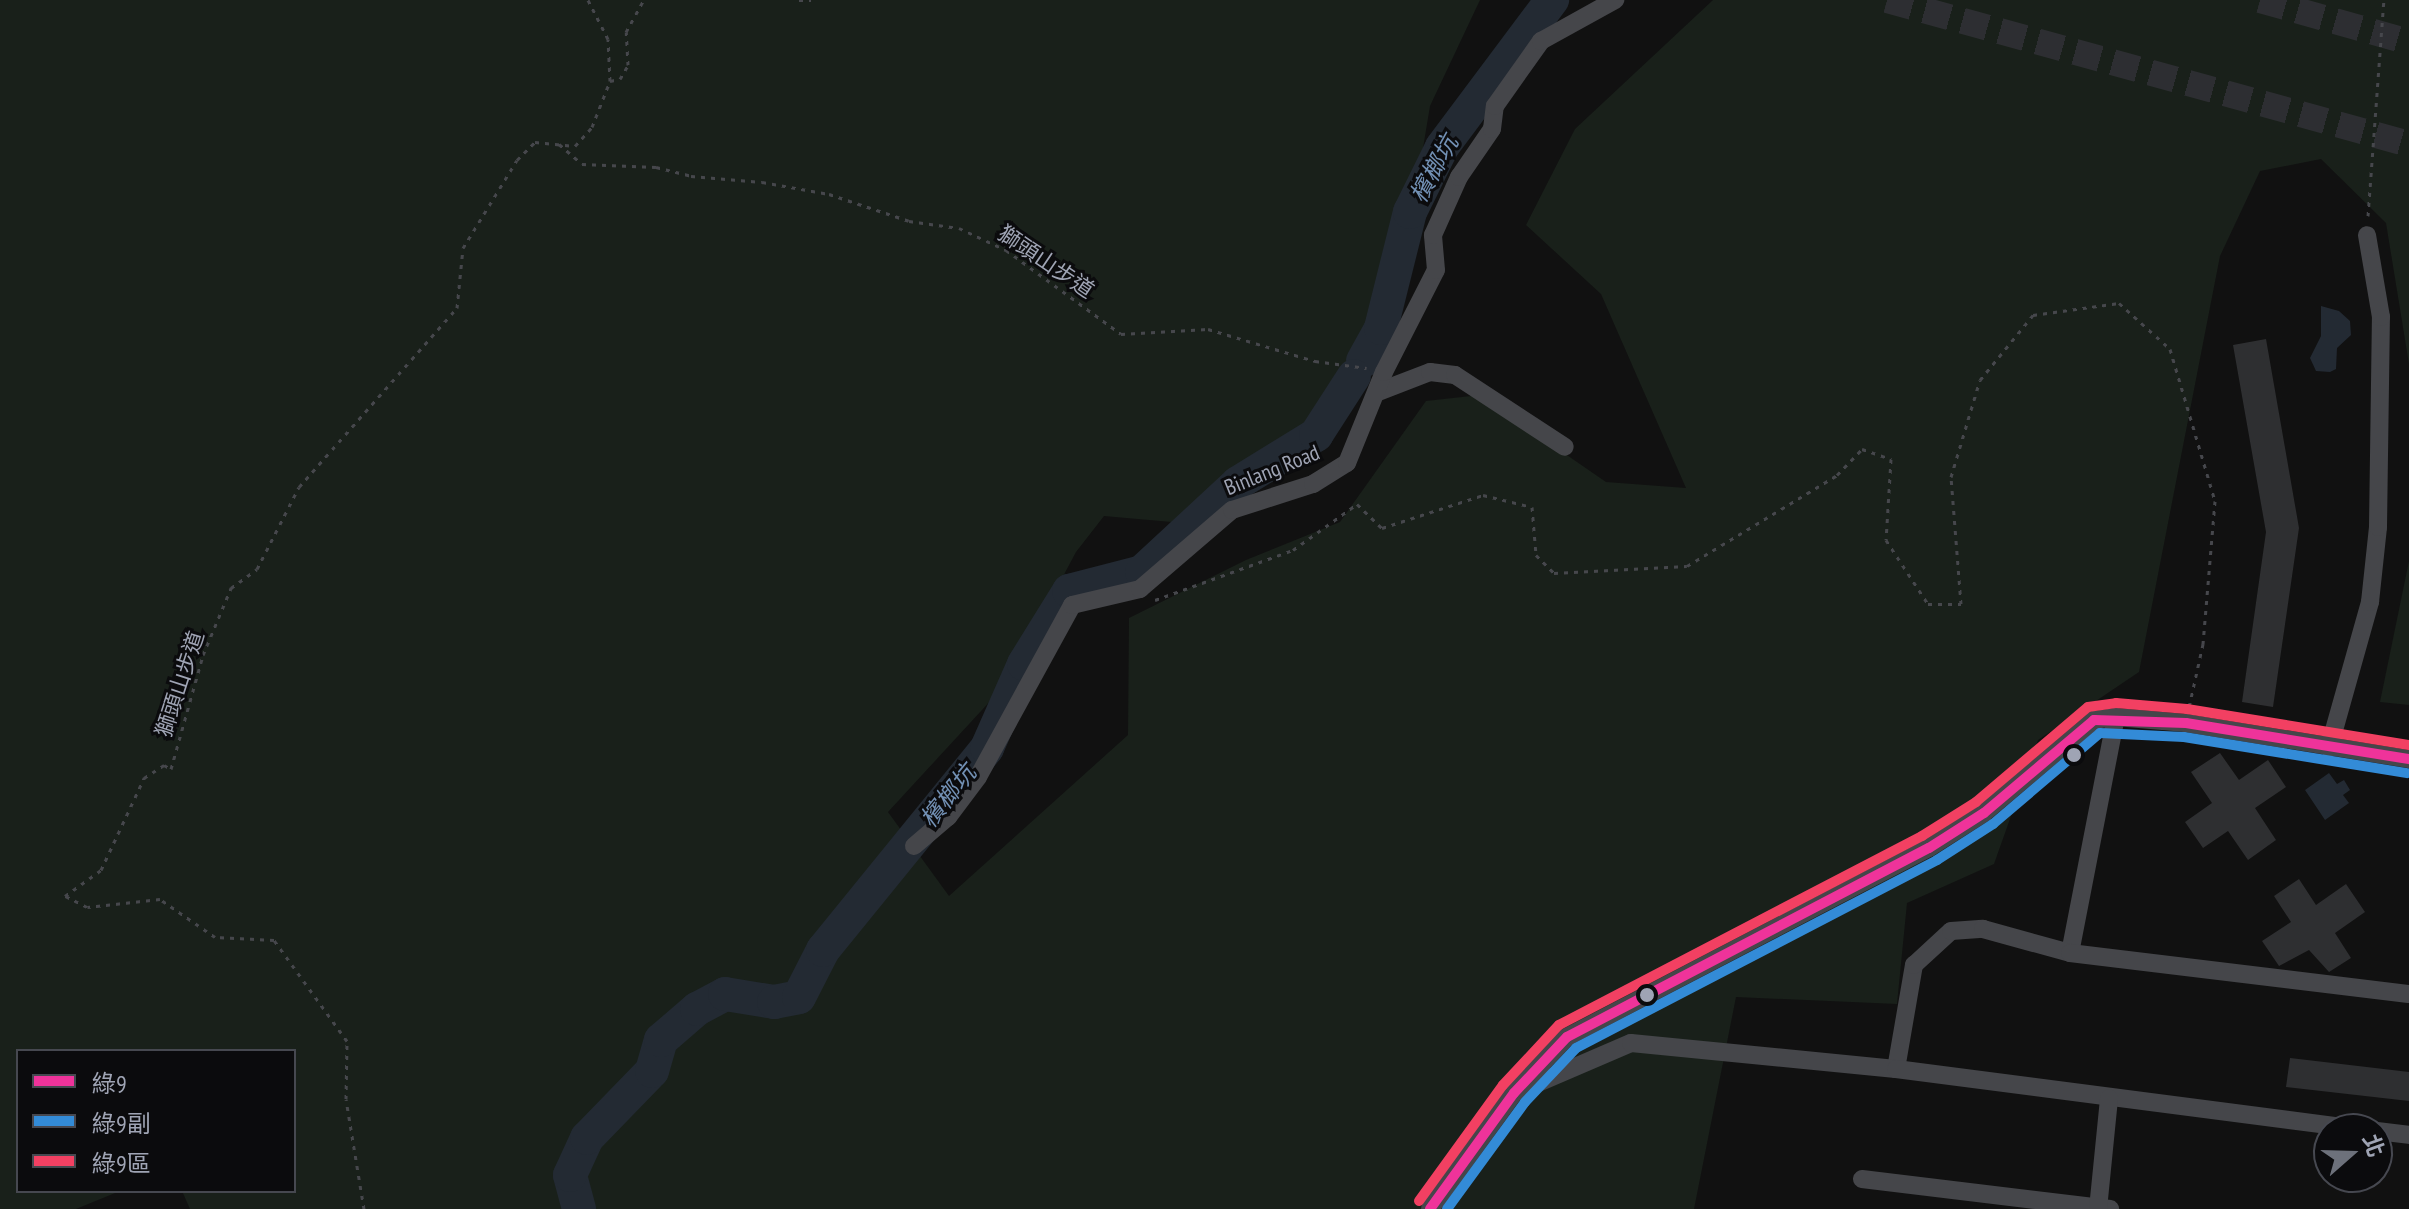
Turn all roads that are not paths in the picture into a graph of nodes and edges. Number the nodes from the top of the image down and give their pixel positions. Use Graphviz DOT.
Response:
graph roads {
  1 [pos="1615,0"];
  2 [pos="2367,235"];
  3 [pos="1378,392"];
  4 [pos="1565,447"];
  5 [pos="2116,717"];
  6 [pos="2329,748"];
  7 [pos="2409,759"];
  8 [pos="914,846"];
  9 [pos="2070,953"];
  10 [pos="2409,994"];
  11 [pos="1896,1069"];
  12 [pos="1514,1093"];
  13 [pos="2109,1099"];
  14 [pos="2313,1123"];
  15 [pos="1862,1179"];
  16 [pos="1430,1209"];
  17 [pos="2102,1209"];
  1 -- 3 [label="street, Binlang Road"];
  2 -- 6 [label="street"];
  3 -- 4 [label="street"];
  3 -- 8 [label="street, Binlang Road"];
  5 -- 6 [label="street"];
  5 -- 9 [label="street"];
  5 -- 12 [label="street"];
  6 -- 7 [label="street"];
  9 -- 10 [label="street"];
  9 -- 11 [label="street"];
  11 -- 12 [label="street"];
  11 -- 13 [label="street"];
  12 -- 16 [label="street"];
  13 -- 14 [label="street"];
  13 -- 17 [label="street"];
  15 -- 17 [label="street"];
}
